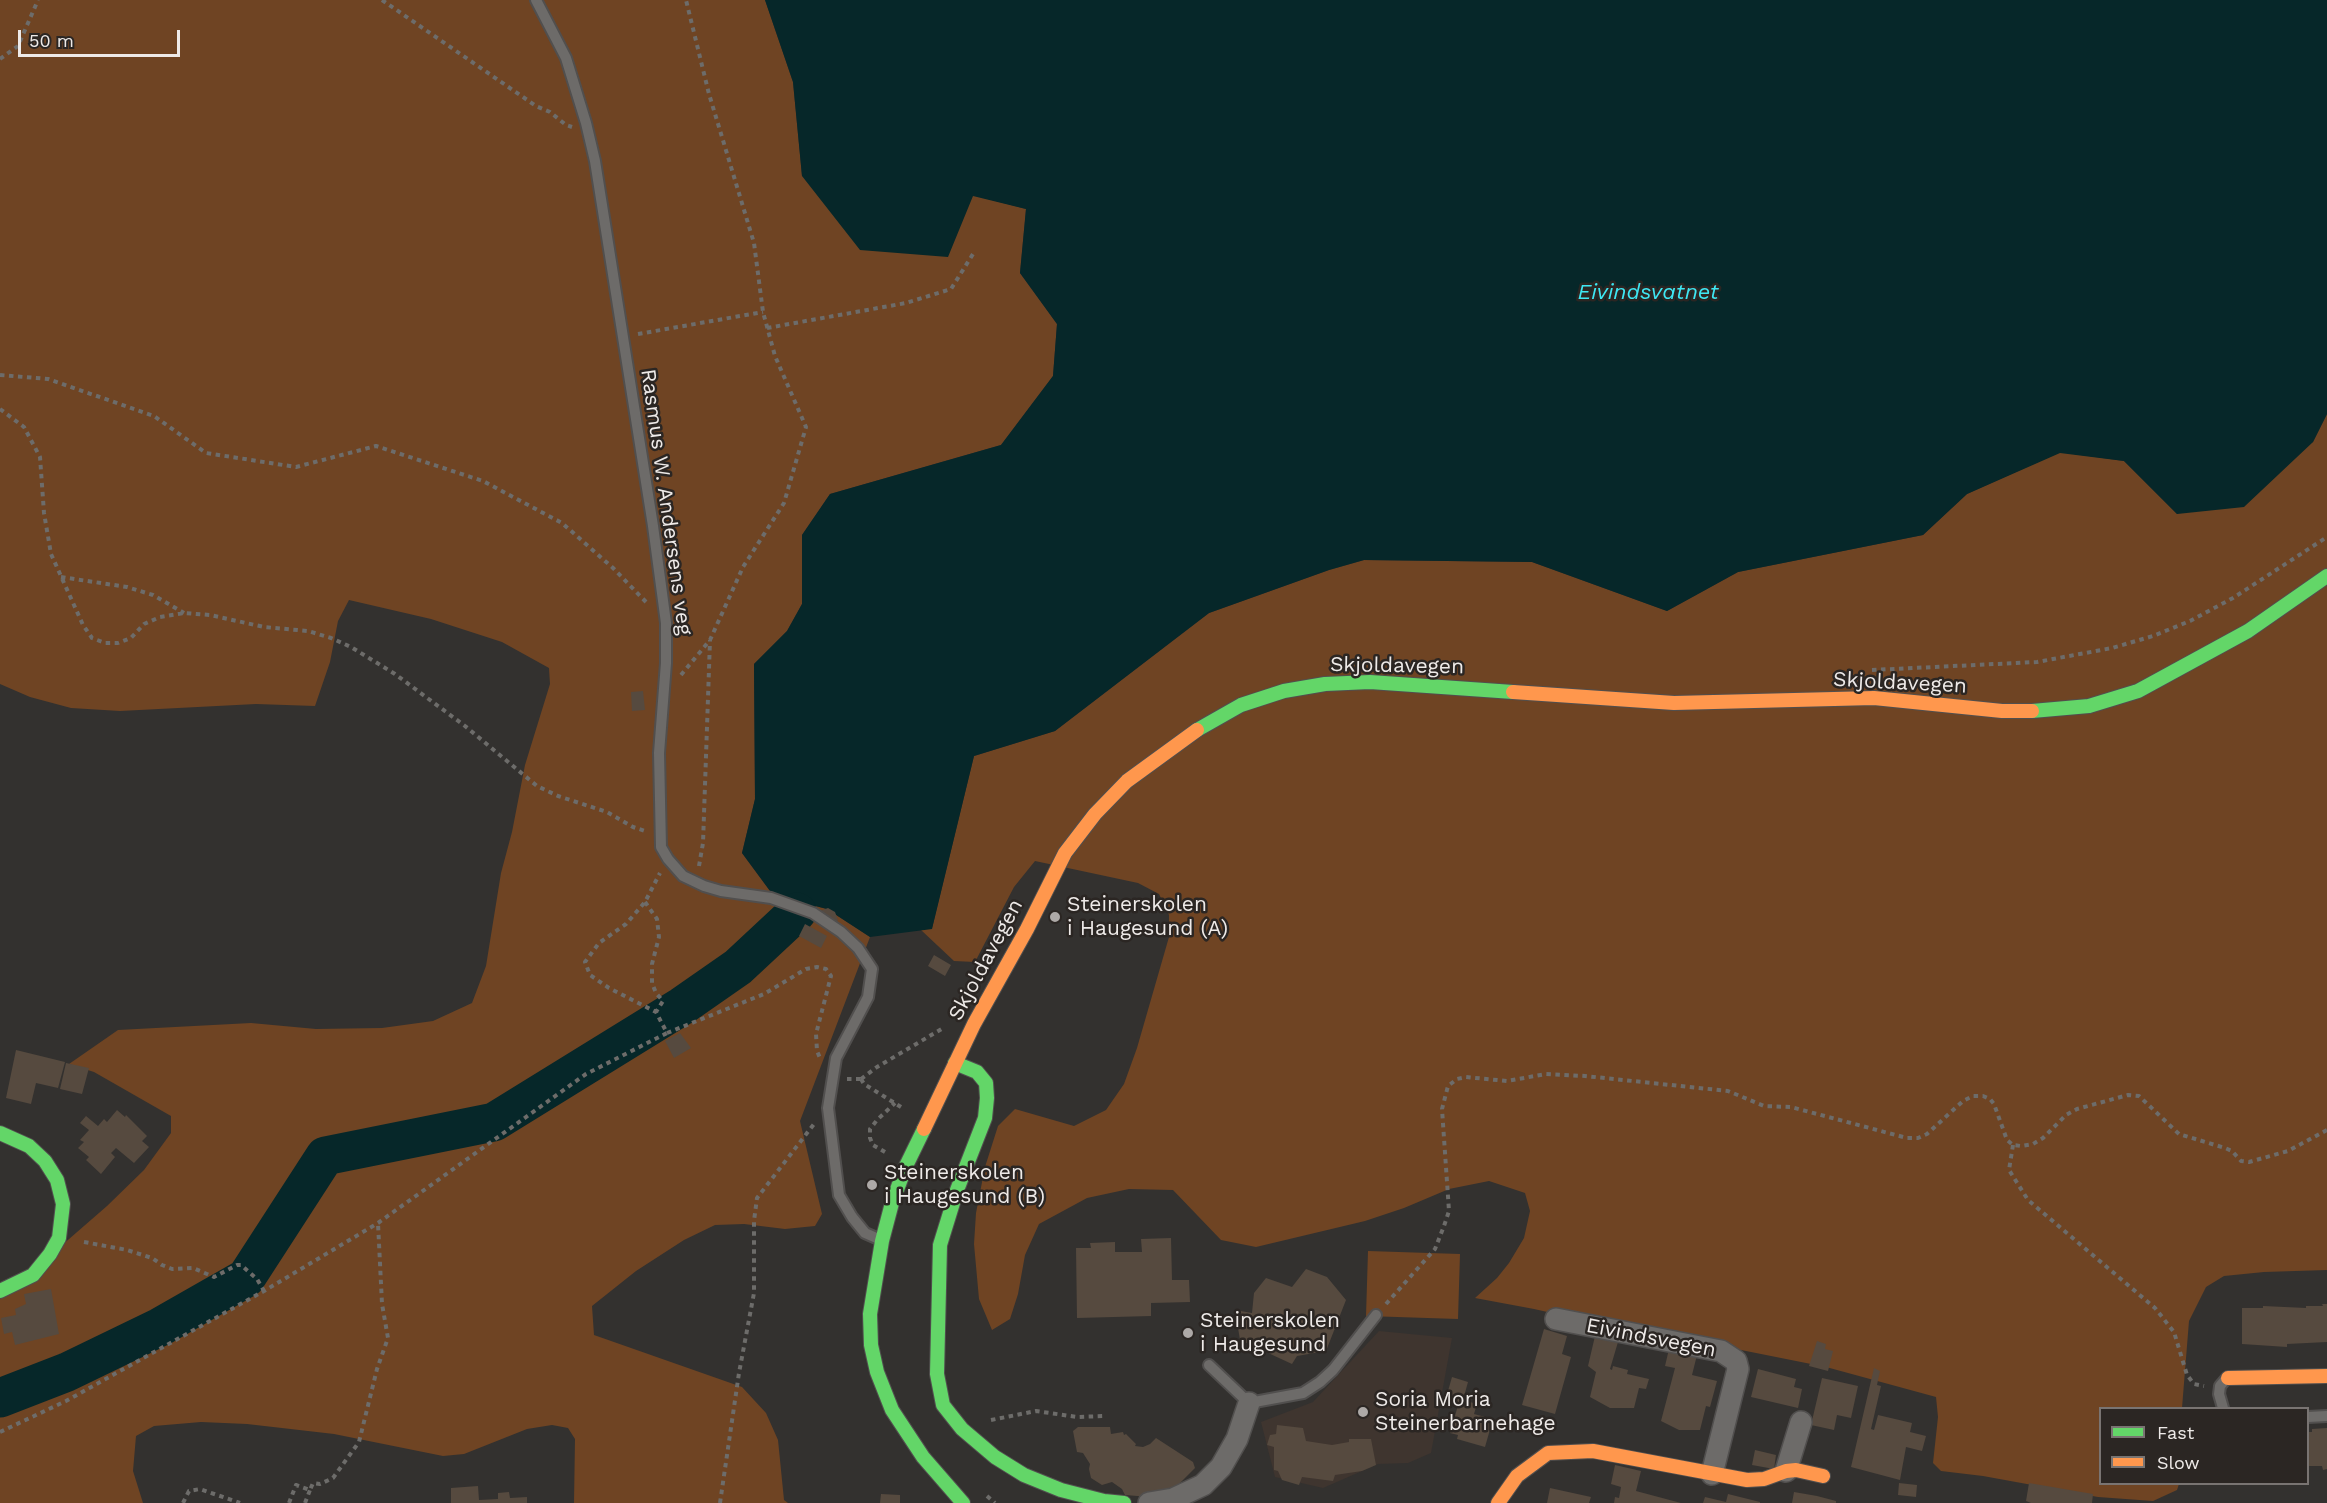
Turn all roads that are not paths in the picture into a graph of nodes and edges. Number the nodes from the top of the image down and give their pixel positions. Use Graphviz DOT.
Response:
graph roads {
  1 [pos="536,0"];
  2 [pos="2327,576"];
  3 [pos="955,1063"];
  4 [pos="0,1133"];
  5 [pos="882,1240"];
  6 [pos="0,1290"];
  7 [pos="1376,1315"];
  8 [pos="1556,1319"];
  9 [pos="1209,1365"];
  10 [pos="2327,1376"];
  11 [pos="2224,1382"];
  12 [pos="1249,1404"];
  13 [pos="2223,1407"];
  14 [pos="2327,1416"];
  15 [pos="2309,1417"];
  16 [pos="1802,1422"];
  17 [pos="1786,1471"];
  18 [pos="1712,1474"];
  19 [pos="1822,1476"];
  20 [pos="963,1503"];
  21 [pos="1124,1503"];
  22 [pos="1149,1503"];
  23 [pos="1498,1503"];
  1 -- 5 [label="lane, Rasmus W. Andersens veg"];
  2 -- 3 [label="main road, Skjoldavegen"];
  3 -- 5 [label="main road, Skjoldavegen"];
  3 -- 21 [label="main road"];
  4 -- 6 [label="main road"];
  5 -- 20 [label="main road, Skjoldavegen"];
  7 -- 12 [label="lane"];
  8 -- 18 [label="street, Eivindsvegen"];
  9 -- 12 [label="lane"];
  10 -- 11 [label="main road"];
  11 -- 13 [label="lane"];
  12 -- 22 [label="street"];
  14 -- 15 [label="lane"];
  16 -- 17 [label="street"];
  17 -- 18 [label="main road"];
  17 -- 19 [label="main road"];
  18 -- 23 [label="main road"];
}
